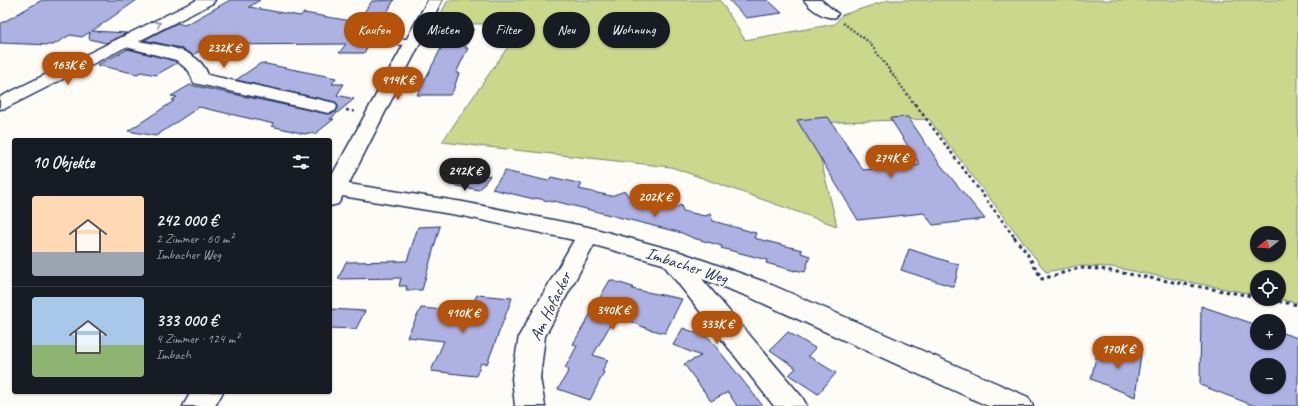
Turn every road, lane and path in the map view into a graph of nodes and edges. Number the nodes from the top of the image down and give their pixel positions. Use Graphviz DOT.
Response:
graph roads {
  1 [pos="208,0"];
  2 [pos="434,0"];
  3 [pos="811,0"];
  4 [pos="428,12"];
  5 [pos="831,14"];
  6 [pos="123,42"];
  7 [pos="405,42"];
  8 [pos="413,42"];
  9 [pos="0,104"];
  10 [pos="328,107"];
  11 [pos="373,115"];
  12 [pos="333,194"];
  13 [pos="588,235"];
  14 [pos="671,258"];
  15 [pos="1250,296"];
  16 [pos="1286,303"];
  17 [pos="1298,305"];
  18 [pos="207,394"];
  19 [pos="198,406"];
  20 [pos="530,406"];
  21 [pos="792,406"];
  22 [pos="1018,406"];
  6 -- 1 [label="street, one-way"];
  2 -- 4 [label="street"];
  3 -- 5 [label="street"];
  5 -- 15 [label="path"];
  6 -- 9 [label="street"];
  6 -- 10 [label="street"];
  7 -- 8 [label="lane"];
  8 -- 11 [label="street"];
  10 -- 11 [label="path"];
  11 -- 12 [label="street"];
  12 -- 13 [label="street, Imbacher Weg"];
  13 -- 14 [label="street, Imbacher Weg"];
  13 -- 20 [label="street, Am Hofacker"];
  14 -- 21 [label="street"];
  14 -- 22 [label="street, Imbacher Weg"];
  16 -- 17 [label="path"];
  18 -- 19 [label="street"];
}
